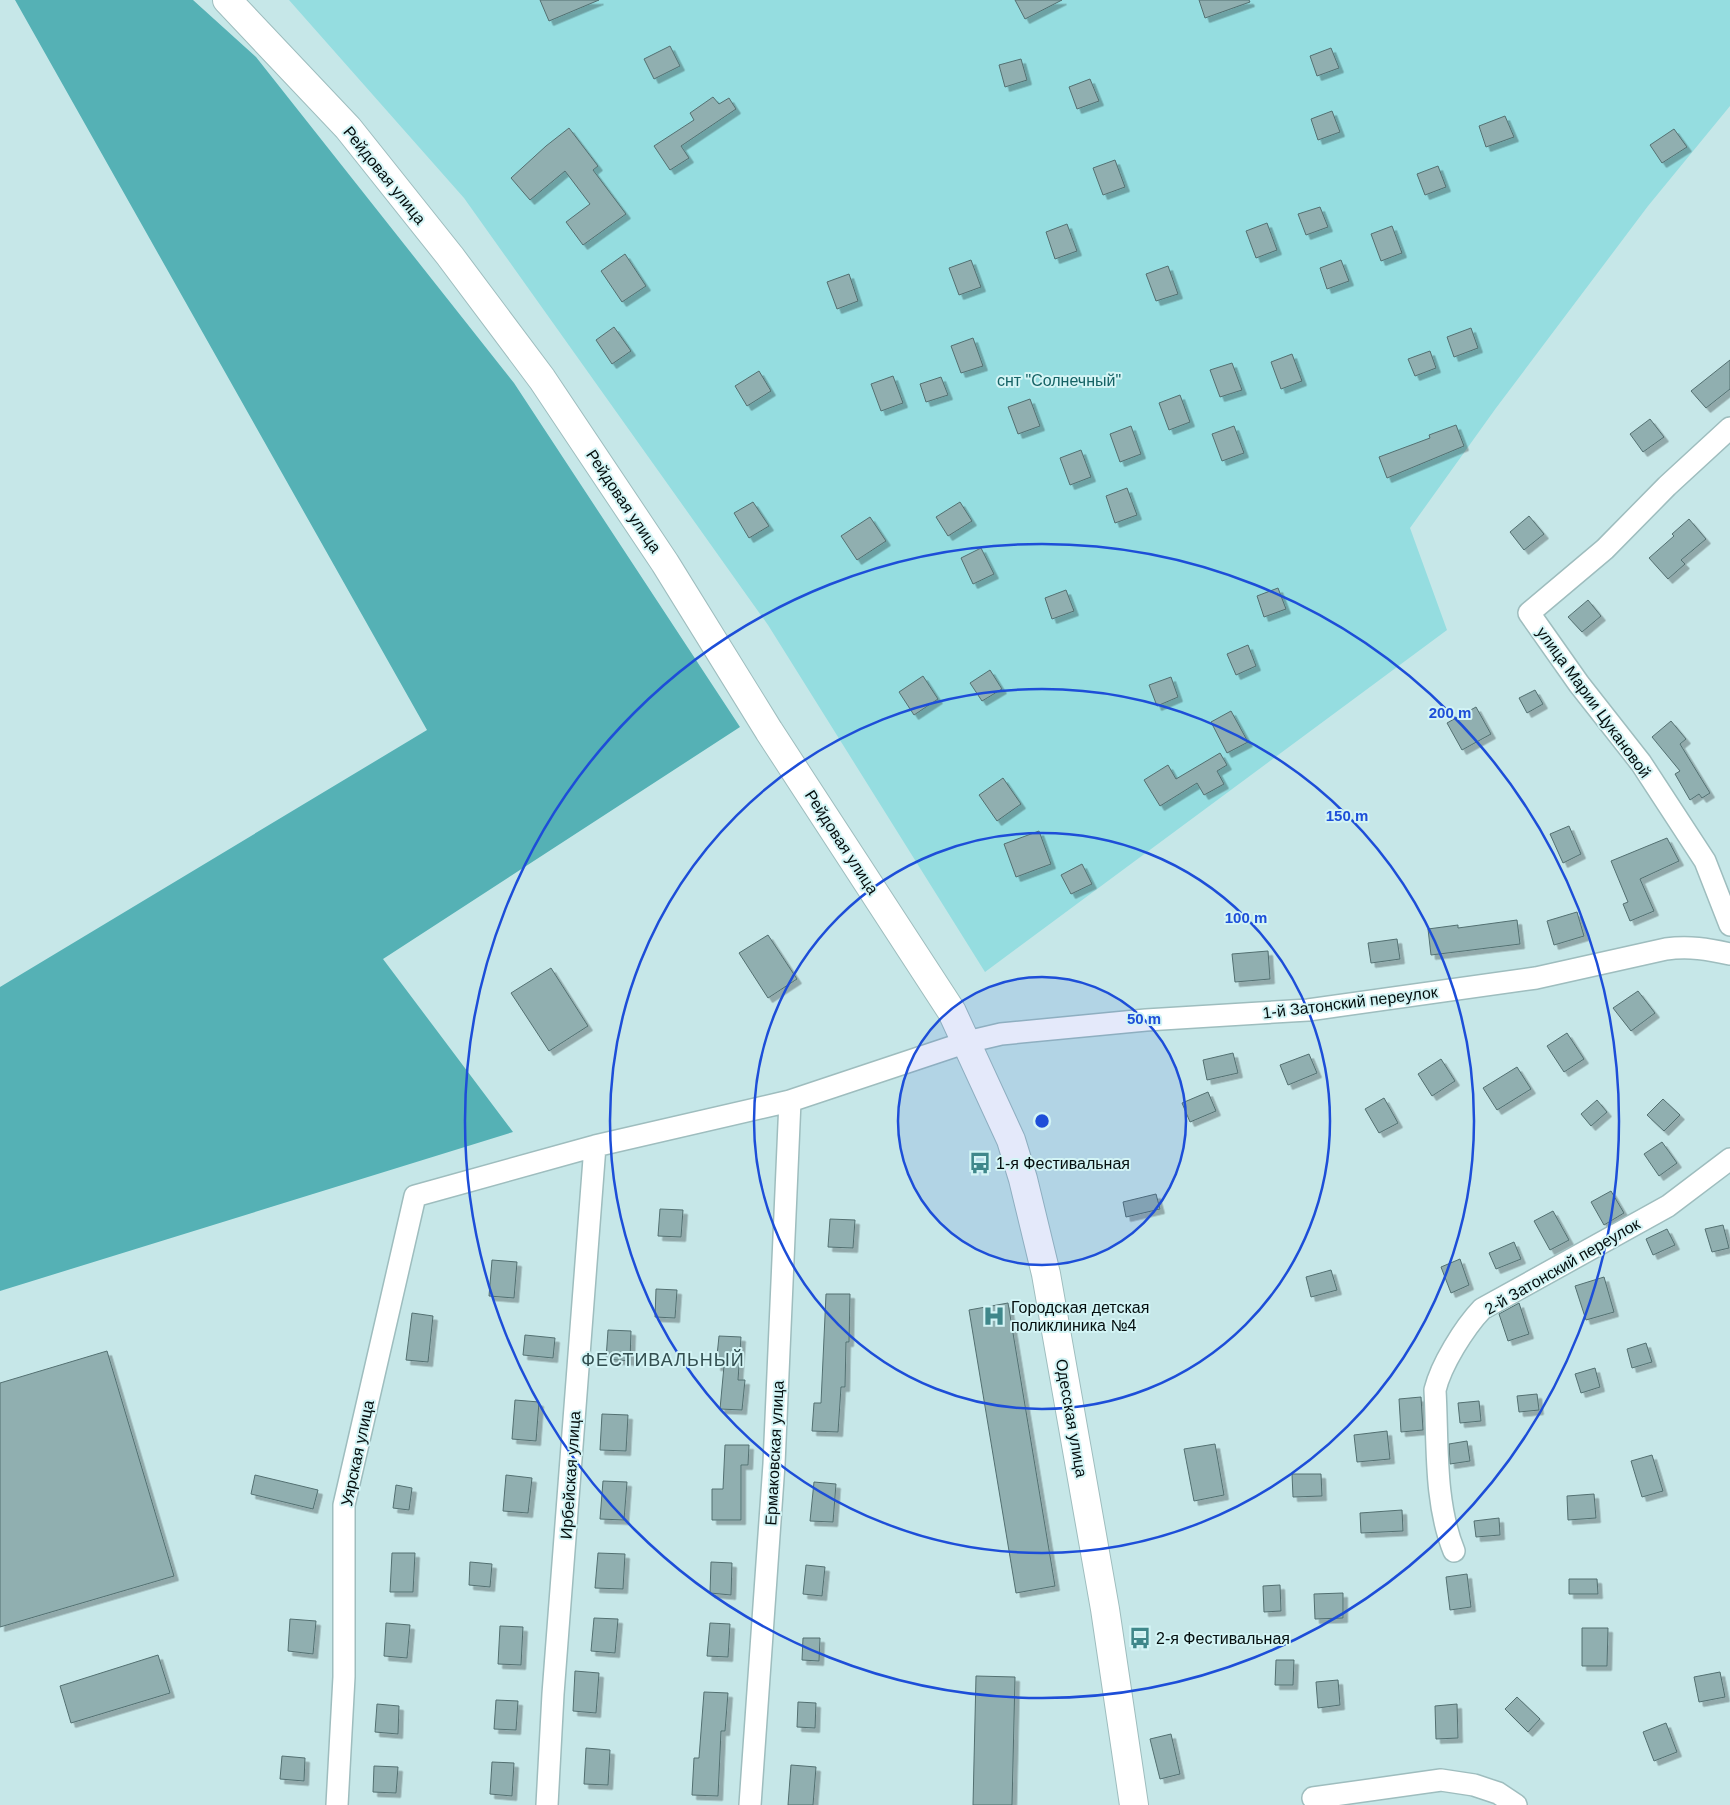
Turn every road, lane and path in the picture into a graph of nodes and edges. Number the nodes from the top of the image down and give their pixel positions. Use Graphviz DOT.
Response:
graph roads {
  1 [pos="227,0"];
  2 [pos="1730,428"];
  3 [pos="1730,925"];
  4 [pos="1730,954"];
  5 [pos="967,1042"];
  6 [pos="790,1101"];
  7 [pos="595,1146"];
  8 [pos="1730,1159"];
  9 [pos="415,1196"];
  10 [pos="1454,1552"];
  11 [pos="1313,1798"];
  12 [pos="337,1805"];
  13 [pos="547,1805"];
  14 [pos="750,1805"];
  15 [pos="1134,1805"];
  16 [pos="1516,1805"];
  1 -- 5 [label="main road, Рейдовая улица"];
  2 -- 3 [label="street, улица Марии Цукановой"];
  4 -- 5 [label="street, 1-й Затонский переулок"];
  5 -- 6 [label="street, 1-й Затонский переулок"];
  5 -- 15 [label="main road, Одесская улица"];
  6 -- 7 [label="street, 1-й Затонский переулок"];
  6 -- 14 [label="street, Ермаковская улица"];
  7 -- 9 [label="street, 1-й Затонский переулок"];
  7 -- 13 [label="street, Ирбейская улица"];
  8 -- 10 [label="street, 2-й Затонский переулок"];
  9 -- 12 [label="street, Уярская улица"];
  11 -- 16 [label="street"];
}
